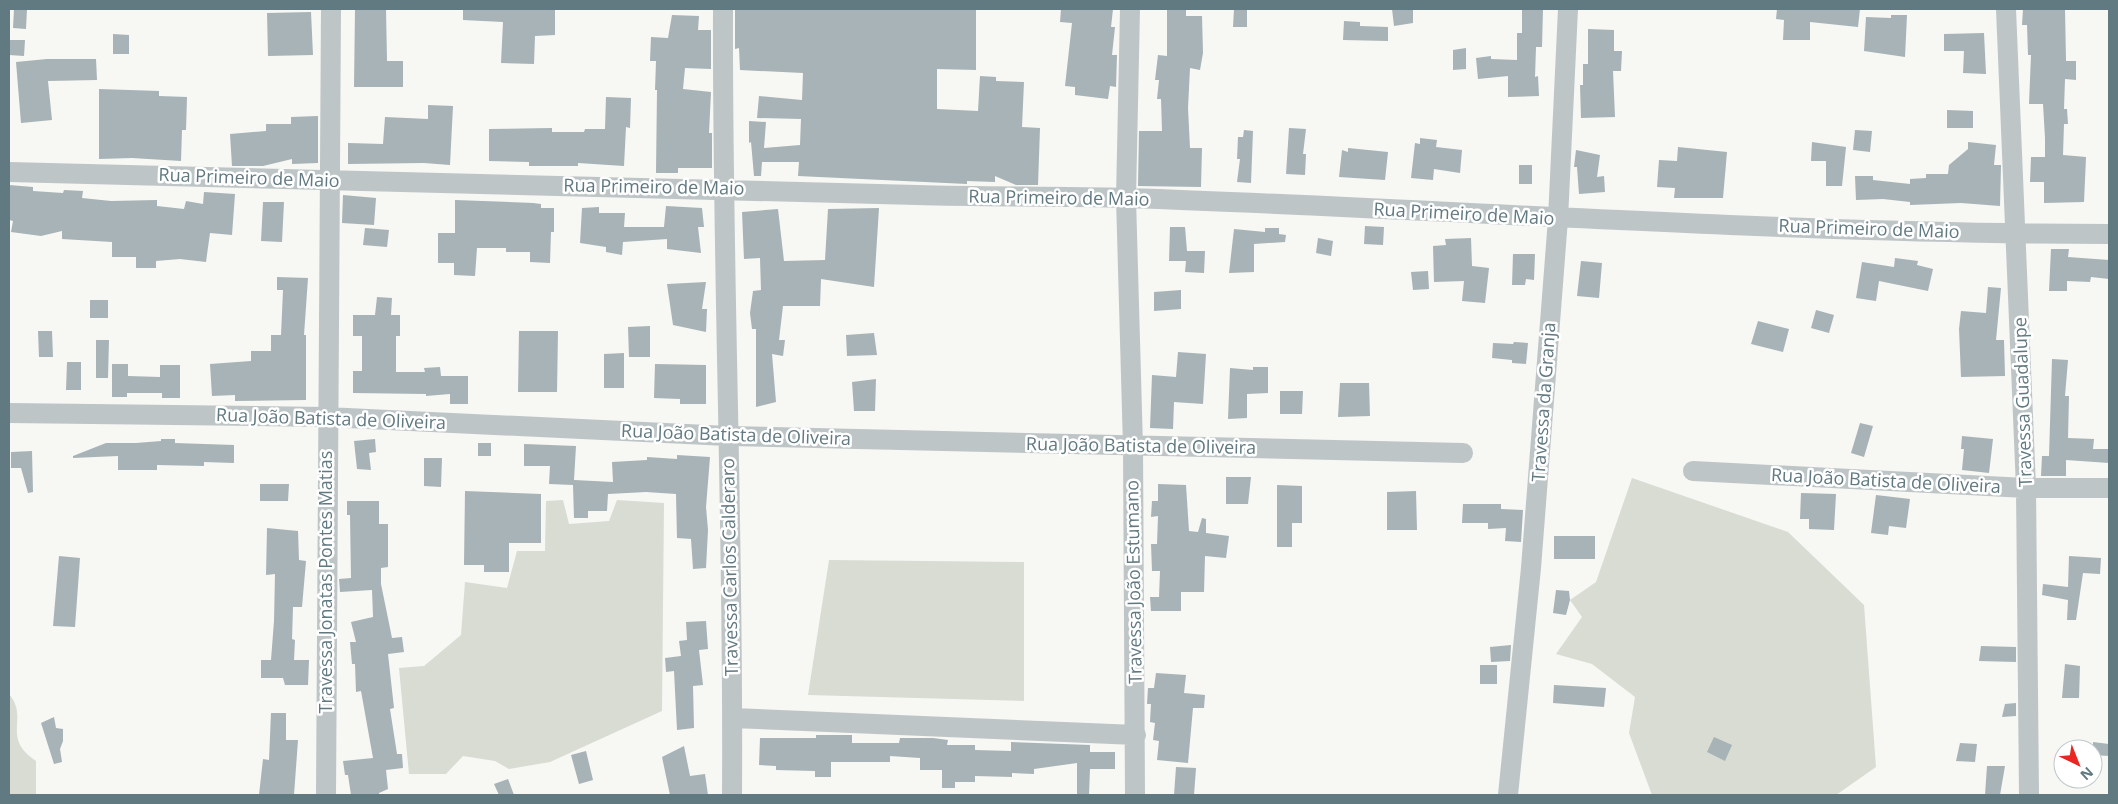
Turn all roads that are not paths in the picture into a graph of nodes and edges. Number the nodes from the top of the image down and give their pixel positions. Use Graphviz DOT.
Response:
graph roads {
  1 [pos="331,9"];
  2 [pos="723,9"];
  3 [pos="1130,9"];
  4 [pos="1568,9"];
  5 [pos="2006,9"];
  6 [pos="9,172"];
  7 [pos="332,181"];
  8 [pos="722,188"];
  9 [pos="1126,198"];
  10 [pos="1558,219"];
  11 [pos="2017,234"];
  12 [pos="2109,234"];
  13 [pos="9,413"];
  14 [pos="326,417"];
  15 [pos="728,436"];
  16 [pos="1133,447"];
  17 [pos="1464,453"];
  18 [pos="1694,472"];
  19 [pos="2026,488"];
  20 [pos="2109,488"];
  21 [pos="733,718"];
  22 [pos="1136,735"];
  23 [pos="326,795"];
  24 [pos="732,795"];
  25 [pos="1135,795"];
  26 [pos="1508,795"];
  27 [pos="2029,795"];
  1 -- 7 [label="street, Travessa Jonatas Pontes Matias"];
  2 -- 8 [label="street, Travessa Carlos Calderaro"];
  3 -- 9 [label="street, Travessa João Estumano"];
  4 -- 10 [label="street, Travessa da Granja"];
  5 -- 11 [label="street, Travessa Guadalupe"];
  6 -- 7 [label="street, Rua Primeiro de Maio"];
  7 -- 8 [label="street, Rua Primeiro de Maio"];
  7 -- 14 [label="street, Travessa Jonatas Pontes Matias"];
  8 -- 9 [label="street, Rua Primeiro de Maio"];
  8 -- 15 [label="street, Travessa Carlos Calderaro"];
  9 -- 10 [label="street, Rua Primeiro de Maio"];
  9 -- 16 [label="street, Travessa João Estumano"];
  10 -- 11 [label="street, Rua Primeiro de Maio"];
  10 -- 26 [label="street, Travessa da Granja"];
  11 -- 12 [label="street, Rua Primeiro de Maio"];
  11 -- 19 [label="street, Travessa Guadalupe"];
  13 -- 14 [label="street, Rua João Batista de Oliveira"];
  14 -- 15 [label="street, Rua João Batista de Oliveira"];
  14 -- 23 [label="street, Travessa Jonatas Pontes Matias"];
  15 -- 16 [label="street, Rua João Batista de Oliveira"];
  15 -- 21 [label="street, Travessa Carlos Calderaro"];
  16 -- 17 [label="street, Rua João Batista de Oliveira"];
  16 -- 22 [label="street, Travessa João Estumano"];
  18 -- 19 [label="street, Rua João Batista de Oliveira"];
  19 -- 20 [label="street, Rua João Batista de Oliveira"];
  19 -- 27 [label="street, Travessa Guadalupe"];
  21 -- 22 [label="street"];
  21 -- 24 [label="street, Travessa Carlos Calderaro"];
  22 -- 25 [label="street, Travessa João Estumano"];
}
